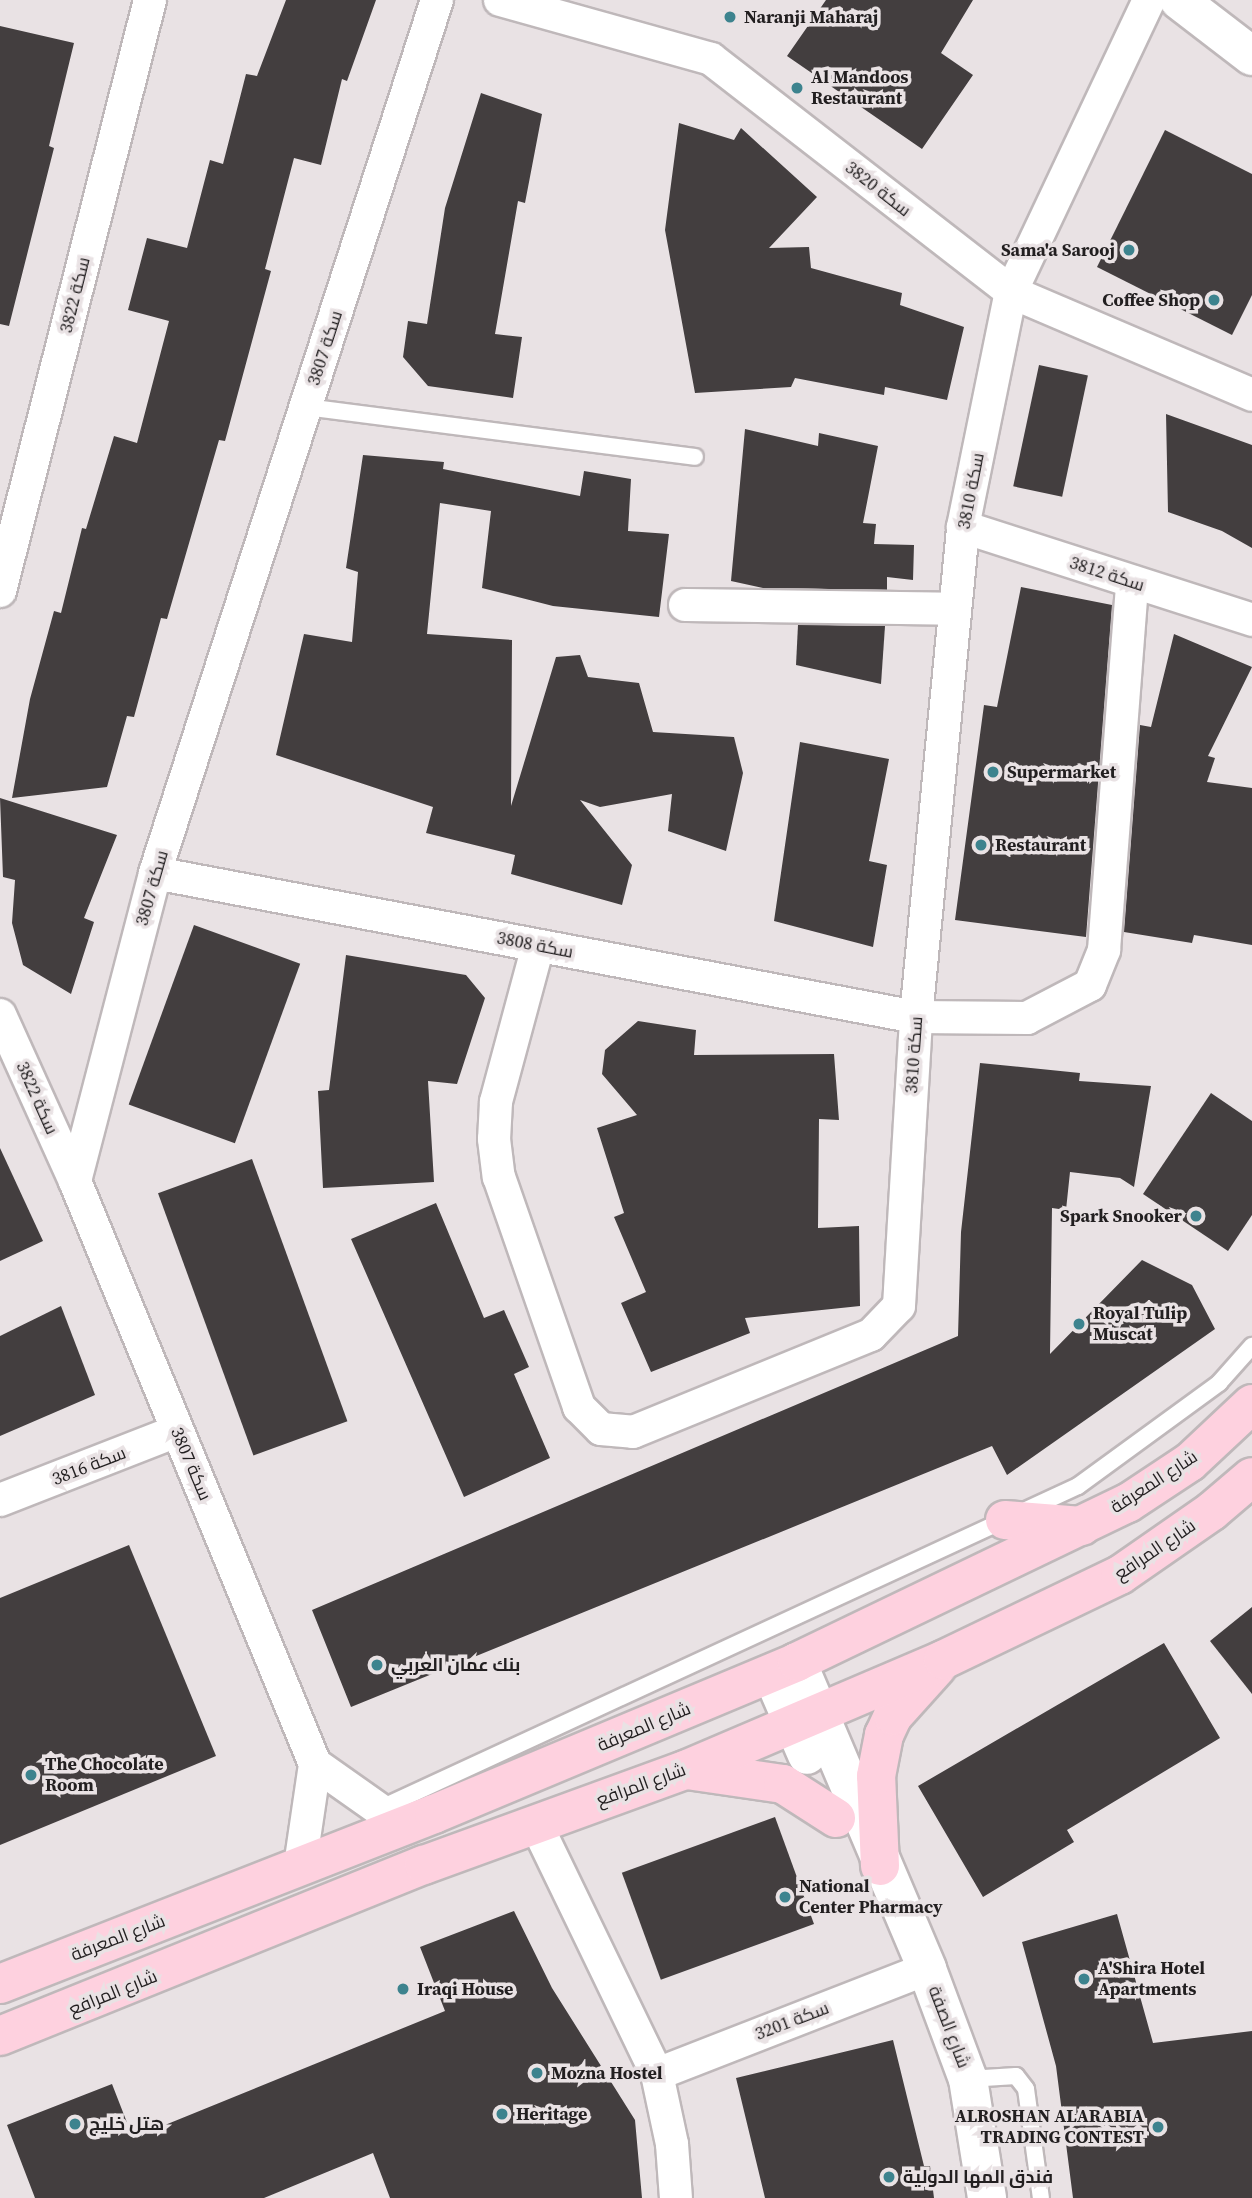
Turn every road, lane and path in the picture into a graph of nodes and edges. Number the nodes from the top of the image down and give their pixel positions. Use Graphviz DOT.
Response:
graph roads {
  1 [pos="150,0"];
  2 [pos="437,0"];
  3 [pos="500,0"];
  4 [pos="1149,0"];
  5 [pos="1179,0"];
  6 [pos="1252,56"];
  7 [pos="1011,292"];
  8 [pos="1252,395"];
  9 [pos="306,407"];
  10 [pos="695,457"];
  11 [pos="963,527"];
  12 [pos="1132,582"];
  13 [pos="0,591"];
  14 [pos="685,605"];
  15 [pos="955,609"];
  16 [pos="1252,620"];
  17 [pos="155,873"];
  18 [pos="538,946"];
  19 [pos="0,1014"];
  20 [pos="916,1017"];
  21 [pos="75,1181"];
  22 [pos="1252,1346"];
  23 [pos="1252,1404"];
  24 [pos="177,1431"];
  25 [pos="1252,1478"];
  26 [pos="0,1500"];
  27 [pos="1005,1520"];
  28 [pos="1082,1526"];
  29 [pos="943,1660"];
  30 [pos="784,1668"];
  31 [pos="806,1718"];
  32 [pos="316,1764"];
  33 [pos="685,1770"];
  34 [pos="391,1818"];
  35 [pos="836,1818"];
  36 [pos="537,1824"];
  37 [pos="300,1866"];
  38 [pos="880,1866"];
  39 [pos="927,1969"];
  40 [pos="0,1984"];
  41 [pos="0,2036"];
  42 [pos="657,2074"];
  43 [pos="968,2079"];
  44 [pos="676,2198"];
  45 [pos="987,2198"];
  46 [pos="1041,2198"];
  1 -- 13 [label="street, سكة 3822"];
  2 -- 9 [label="street, سكة 3807"];
  3 -- 7 [label="street, سكة 3820"];
  4 -- 7 [label="street, سكة 3810"];
  5 -- 6 [label="street"];
  7 -- 8 [label="street, سكة 3820"];
  7 -- 11 [label="street, سكة 3810"];
  9 -- 10 [label="lane"];
  9 -- 17 [label="street, سكة 3807"];
  11 -- 12 [label="street, سكة 3812"];
  11 -- 15 [label="street, سكة 3810"];
  12 -- 16 [label="street, سكة 3812"];
  12 -- 20 [label="street, سكة 3808"];
  14 -- 15 [label="street"];
  15 -- 20 [label="street, سكة 3810"];
  17 -- 18 [label="street, سكة 3808"];
  17 -- 21 [label="street, سكة 3807"];
  18 -- 20 [label="street, سكة 3808"];
  18 -- 20 [label="street, سكة 3810"];
  19 -- 21 [label="street, سكة 3822"];
  21 -- 24 [label="street, سكة 3807"];
  22 -- 27 [label="lane"];
  23 -- 28 [label="main road, شارع المعرفة"];
  24 -- 26 [label="street, سكة 3816"];
  24 -- 32 [label="street, سكة 3807"];
  25 -- 29 [label="main road, شارع المرافع"];
  27 -- 28 [label="main road"];
  27 -- 34 [label="lane"];
  28 -- 30 [label="main road, شارع المعرفة"];
  29 -- 31 [label="main road, شارع المرافع"];
  29 -- 38 [label="main road"];
  30 -- 31 [label="street, شارع الصفة"];
  30 -- 34 [label="main road, شارع المعرفة"];
  31 -- 33 [label="main road, شارع المرافع"];
  31 -- 35 [label="street, شارع الصفة"];
  31 -- 38 [label="street, شارع الصفة"];
  32 -- 34 [label="street"];
  32 -- 37 [label="street"];
  33 -- 35 [label="main road"];
  33 -- 36 [label="main road, شارع المرافع"];
  34 -- 37 [label="main road, شارع المعرفة"];
  35 -- 38 [label="street, شارع الصفة"];
  36 -- 41 [label="main road, شارع المرافع"];
  36 -- 42 [label="street"];
  37 -- 40 [label="main road, شارع المعرفة"];
  38 -- 39 [label="street, شارع الصفة"];
  39 -- 42 [label="street, سكة 3201"];
  39 -- 43 [label="street, شارع الصفة"];
  42 -- 44 [label="street"];
  43 -- 45 [label="street, شارع الصفة"];
  43 -- 46 [label="lane"];
}
